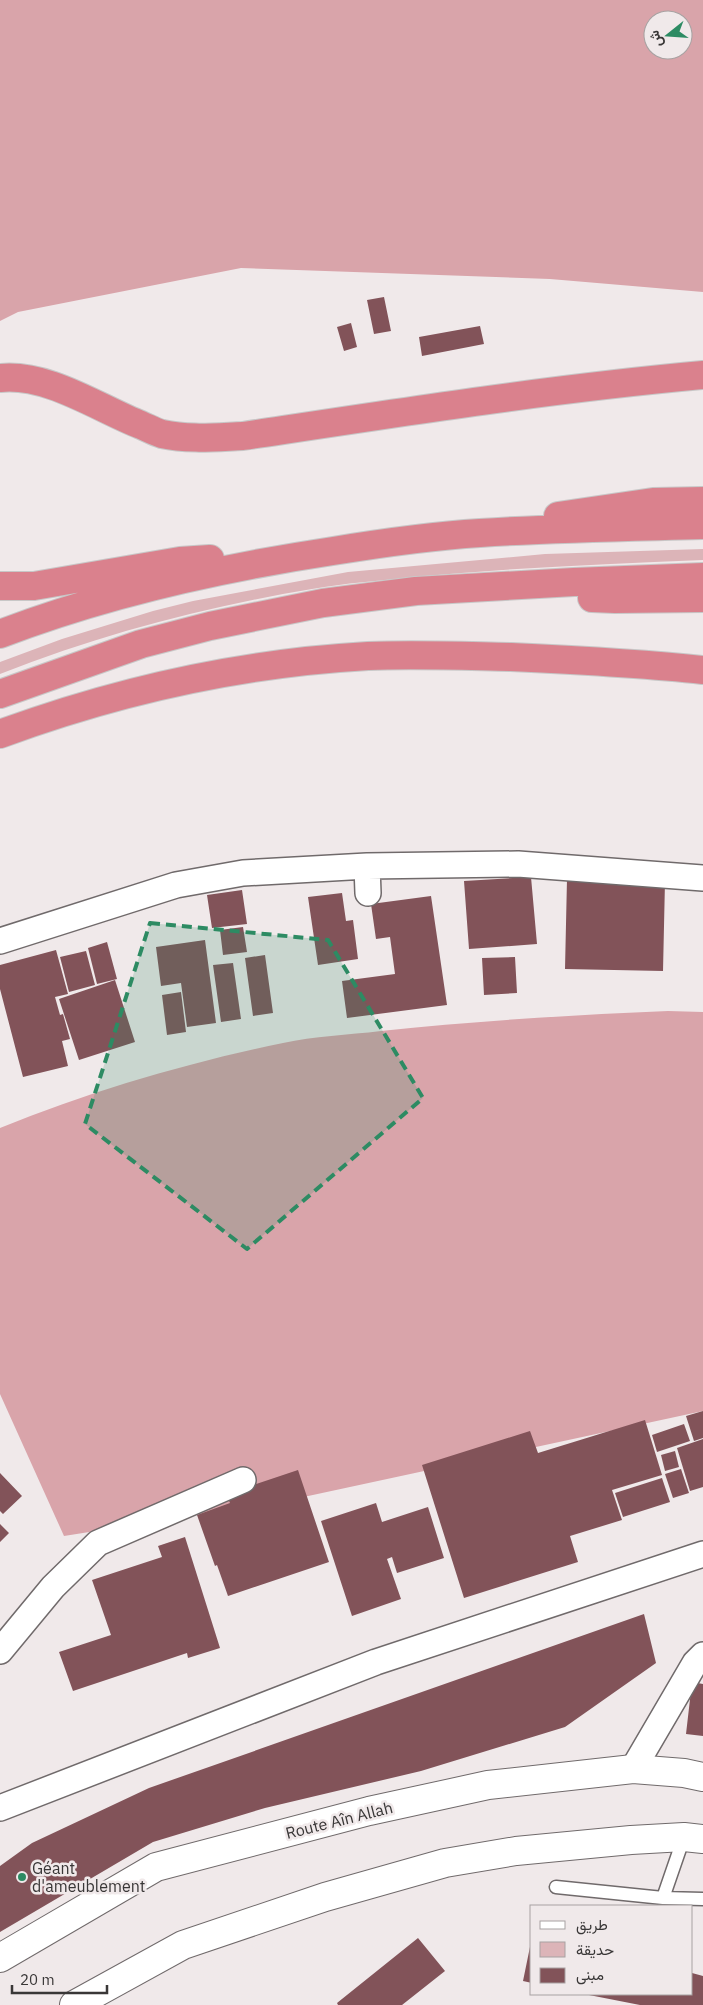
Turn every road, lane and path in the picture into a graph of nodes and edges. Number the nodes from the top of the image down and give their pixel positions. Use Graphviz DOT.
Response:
graph roads {
  1 [pos="703,375"];
  2 [pos="2,378"];
  3 [pos="703,501"];
  4 [pos="703,525"];
  5 [pos="479,533"];
  6 [pos="309,554"];
  7 [pos="703,577"];
  8 [pos="0,586"];
  9 [pos="486,587"];
  10 [pos="703,598"];
  11 [pos="0,634"];
  12 [pos="703,670"];
  13 [pos="0,694"];
  14 [pos="0,734"];
  15 [pos="367,866"];
  16 [pos="703,878"];
  17 [pos="368,893"];
  18 [pos="0,941"];
  19 [pos="243,1480"];
  20 [pos="703,1554"];
  21 [pos="0,1651"];
  22 [pos="700,1661"];
  23 [pos="633,1769"];
  24 [pos="703,1777"];
  25 [pos="0,1808"];
  26 [pos="694,1838"];
  27 [pos="556,1887"];
  28 [pos="663,1898"];
  29 [pos="703,1899"];
  30 [pos="0,1958"];
  31 [pos="74,2005"];
  1 -- 2 [label="highway"];
  3 -- 5 [label="highway"];
  4 -- 5 [label="highway"];
  5 -- 6 [label="highway"];
  6 -- 8 [label="highway"];
  6 -- 11 [label="highway"];
  7 -- 9 [label="highway"];
  9 -- 10 [label="highway"];
  9 -- 13 [label="highway"];
  12 -- 14 [label="highway"];
  15 -- 16 [label="street"];
  15 -- 17 [label="street"];
  15 -- 18 [label="street"];
  19 -- 21 [label="street"];
  20 -- 25 [label="street"];
  22 -- 23 [label="street"];
  23 -- 24 [label="main road, Route Aîn Allah"];
  23 -- 30 [label="main road, Route Aîn Allah"];
  26 -- 28 [label="lane"];
  26 -- 31 [label="main road"];
  27 -- 28 [label="lane"];
  28 -- 29 [label="lane"];
}
